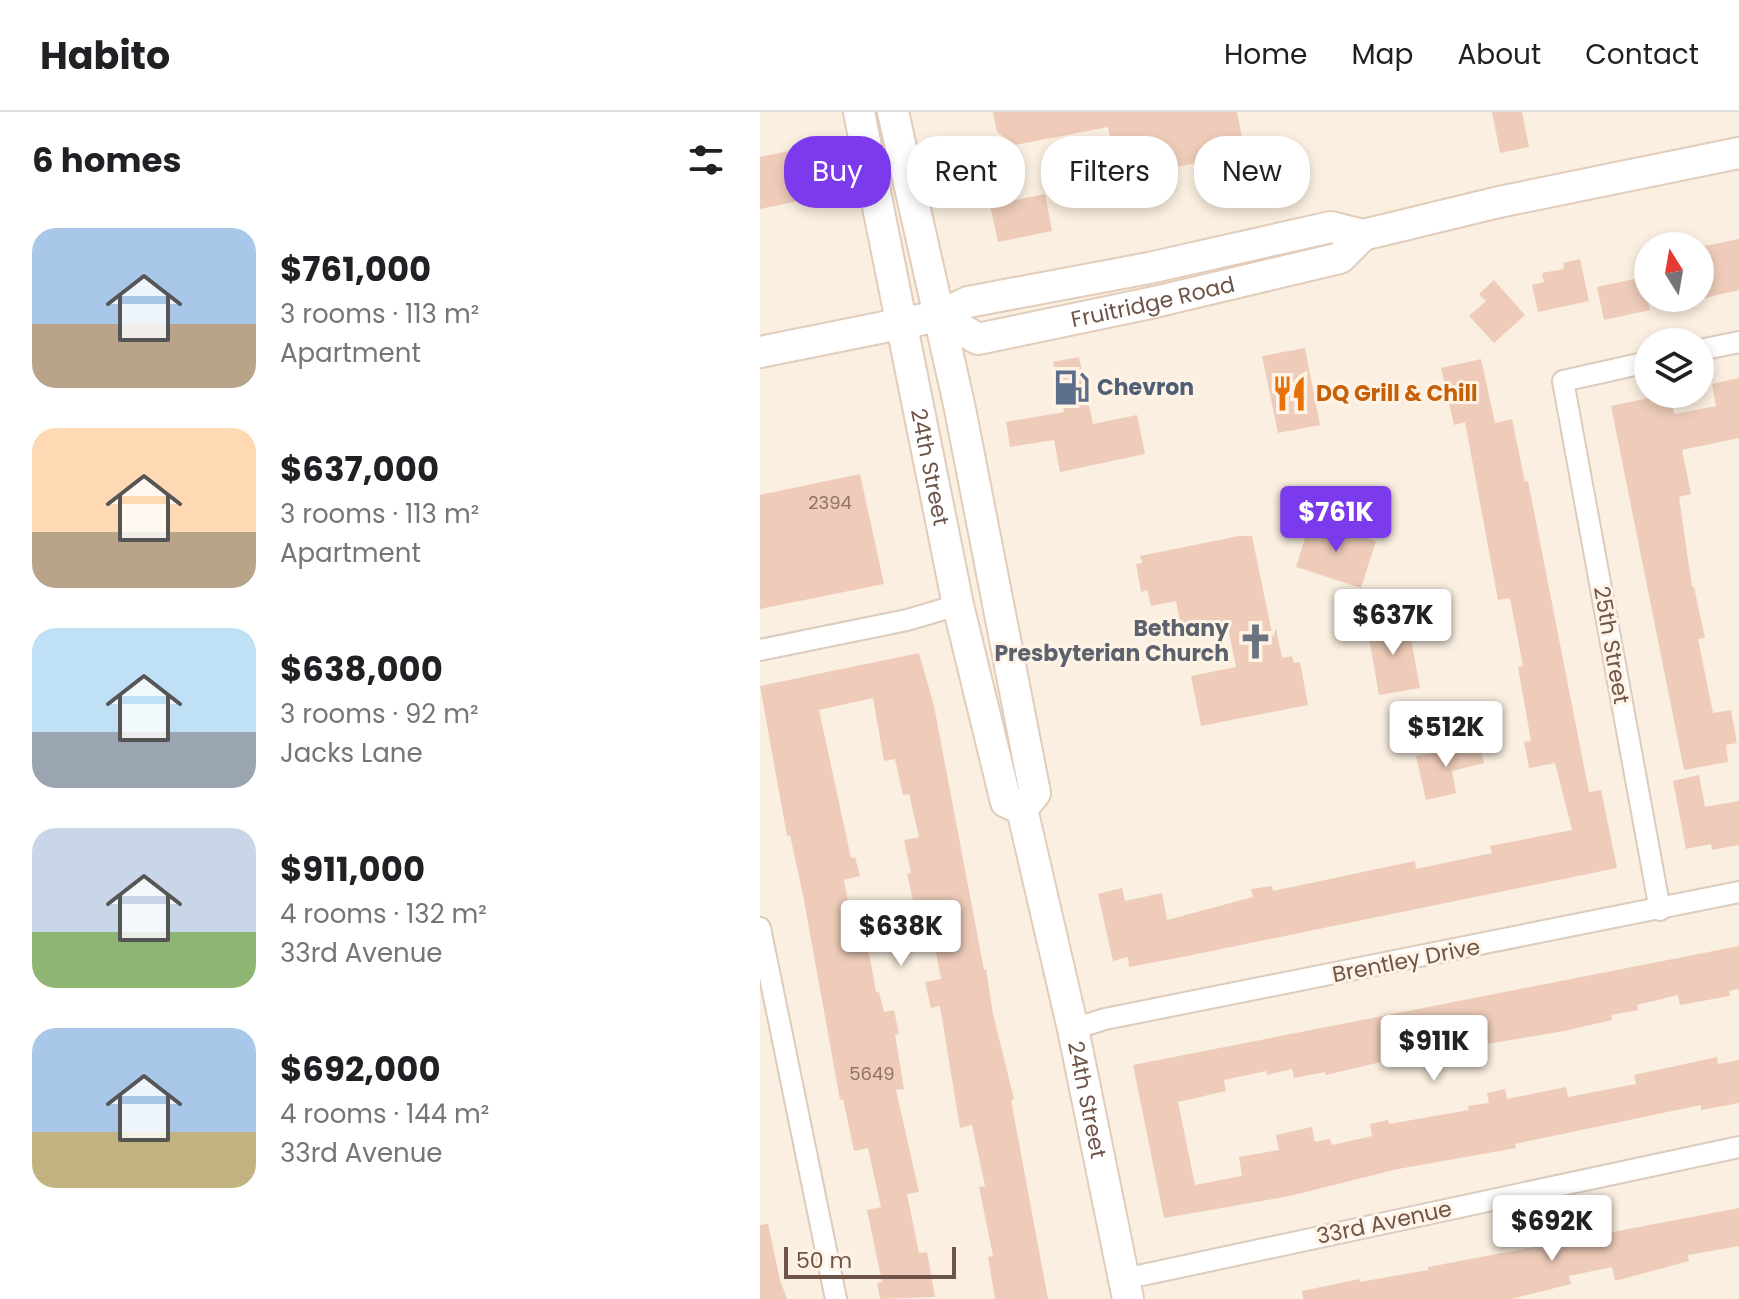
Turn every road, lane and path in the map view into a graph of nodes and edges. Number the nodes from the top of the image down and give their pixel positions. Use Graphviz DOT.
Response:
graph roads {
  1 [pos="859,112"];
  2 [pos="893,112"];
  3 [pos="1739,153"];
  4 [pos="939,316"];
  5 [pos="902,323"];
  6 [pos="1739,342"];
  7 [pos="1714,347"];
  8 [pos="760,352"];
  9 [pos="1634,365"];
  10 [pos="958,605"];
  11 [pos="760,650"];
  12 [pos="1022,809"];
  13 [pos="1739,892"];
  14 [pos="1660,910"];
  15 [pos="760,928"];
  16 [pos="1073,1029"];
  17 [pos="1739,1147"];
  18 [pos="1126,1289"];
  19 [pos="836,1299"];
  1 -- 5 [label="street, 24th Street"];
  2 -- 4 [label="street, 24th Street"];
  3 -- 4 [label="street, Fruitridge Road"];
  4 -- 5 [label="street"];
  4 -- 12 [label="street, 24th Street"];
  5 -- 8 [label="street"];
  5 -- 10 [label="street, 24th Street"];
  6 -- 7 [label="street"];
  9 -- 14 [label="street, 25th Street"];
  10 -- 11 [label="street"];
  10 -- 12 [label="street, 24th Street"];
  12 -- 16 [label="street, 24th Street"];
  13 -- 14 [label="street, Brentley Drive"];
  14 -- 16 [label="street, Brentley Drive"];
  15 -- 19 [label="street"];
  16 -- 18 [label="street, 24th Street"];
  17 -- 18 [label="street, 33rd Avenue"];
}
